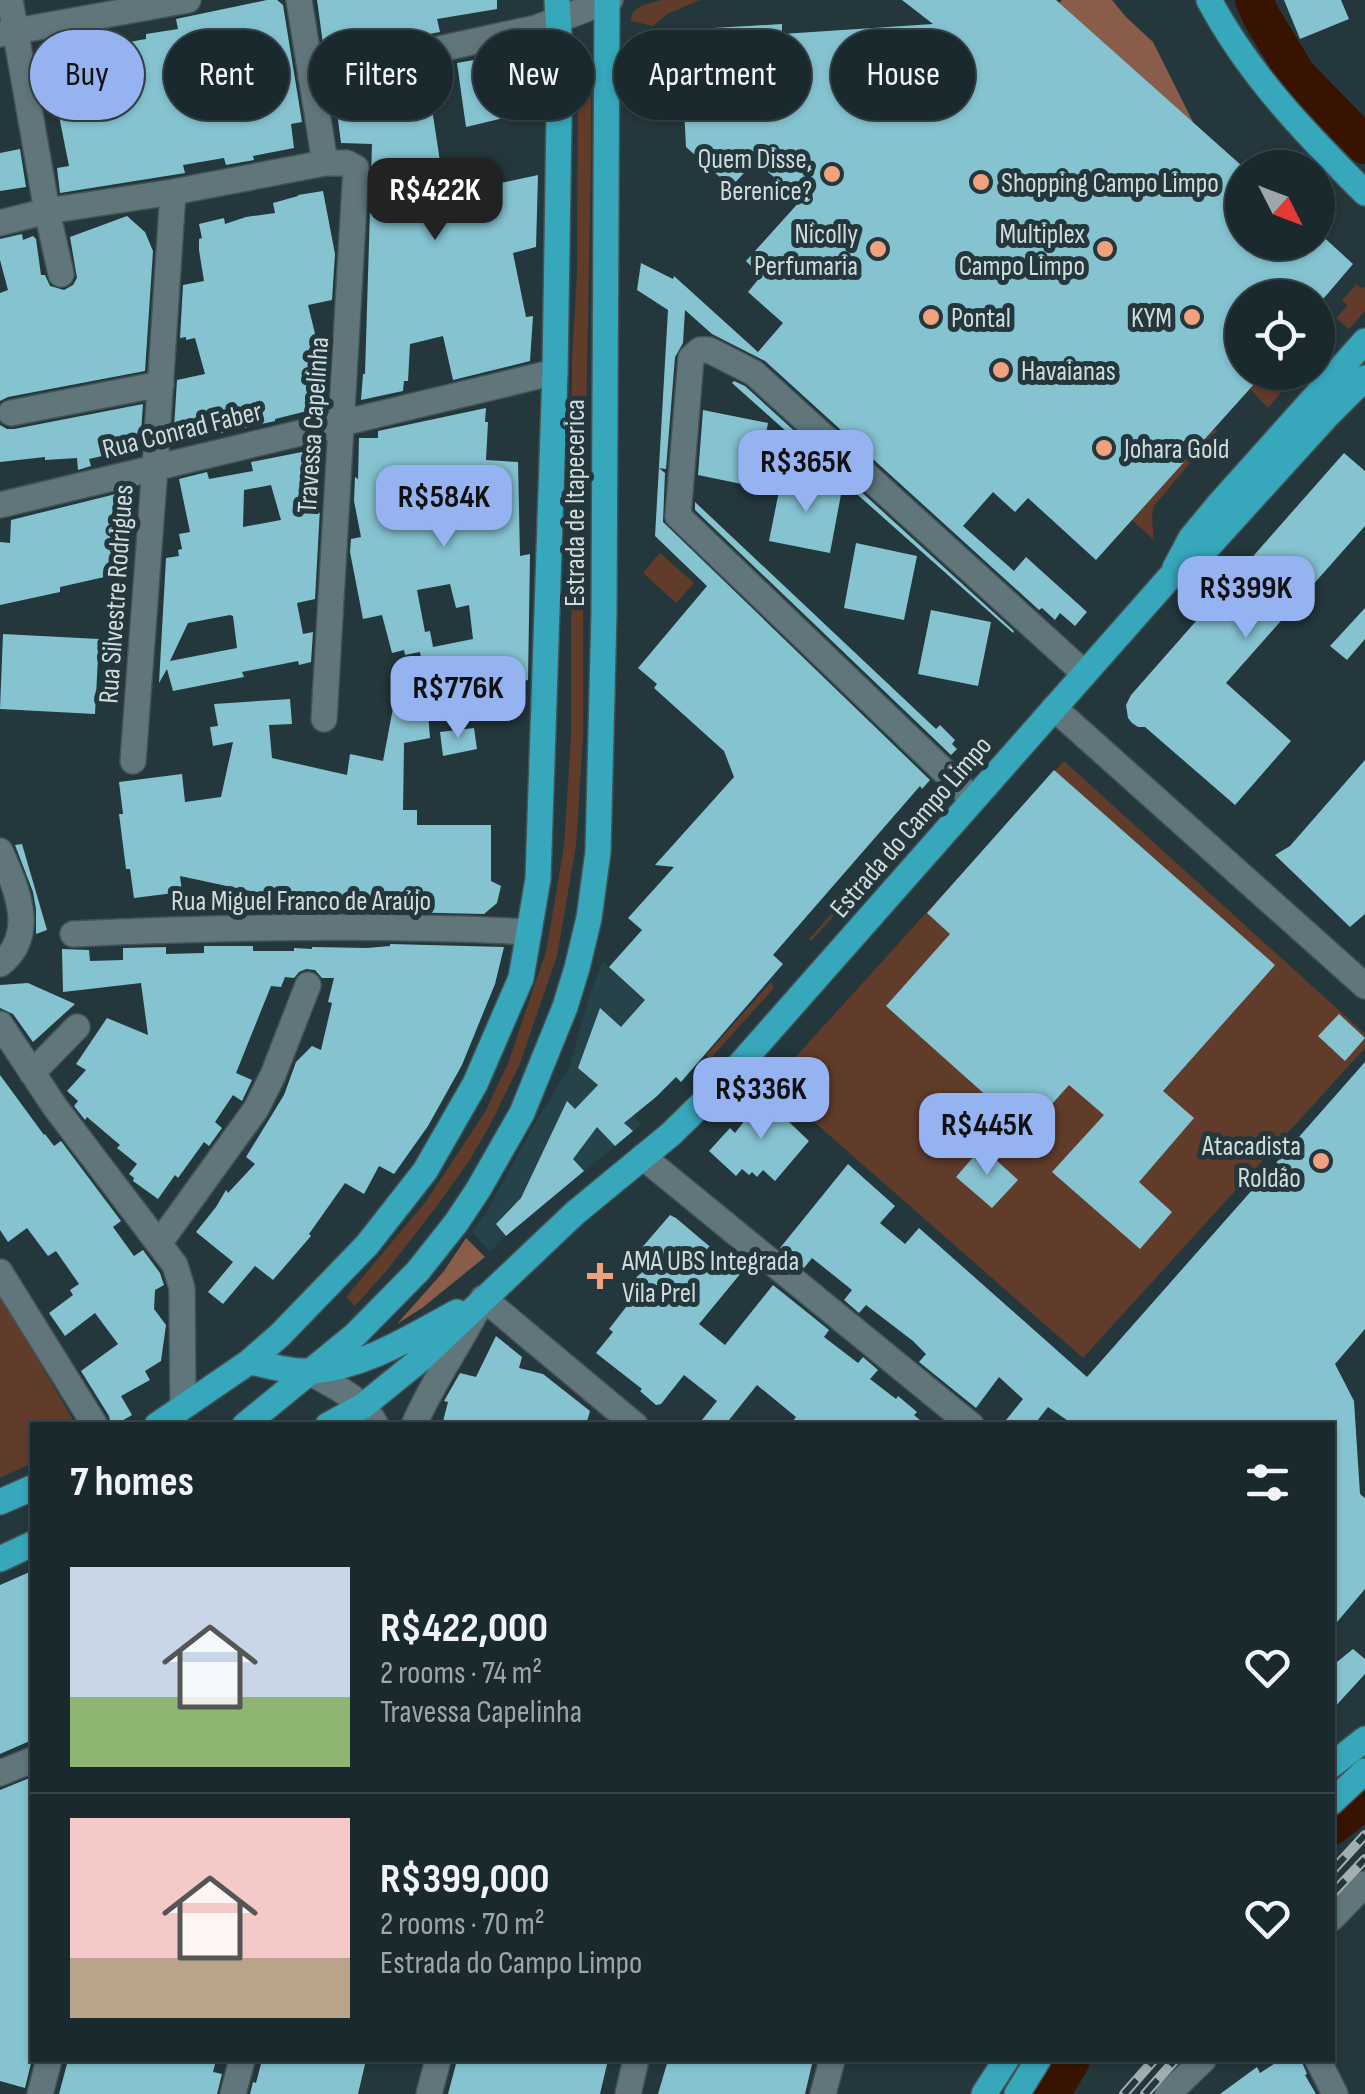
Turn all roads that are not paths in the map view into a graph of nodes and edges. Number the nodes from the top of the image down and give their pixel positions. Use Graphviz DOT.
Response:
graph roads {
  1 [pos="10,0"];
  2 [pos="188,0"];
  3 [pos="299,0"];
  4 [pos="608,0"];
  5 [pos="1210,0"];
  6 [pos="558,9"];
  7 [pos="8,33"];
  8 [pos="453,46"];
  9 [pos="309,59"];
  10 [pos="319,120"];
  11 [pos="1303,131"];
  12 [pos="326,164"];
  13 [pos="172,192"];
  14 [pos="1365,193"];
  15 [pos="47,211"];
  16 [pos="1365,211"];
  17 [pos="0,223"];
  18 [pos="61,274"];
  19 [pos="1365,340"];
  20 [pos="555,372"];
  21 [pos="1365,378"];
  22 [pos="161,384"];
  23 [pos="11,413"];
  24 [pos="342,422"];
  25 [pos="155,466"];
  26 [pos="0,505"];
  27 [pos="1170,577"];
  28 [pos="1084,673"];
  29 [pos="1054,708"];
  30 [pos="324,719"];
  31 [pos="133,761"];
  32 [pos="973,798"];
  33 [pos="0,851"];
  34 [pos="529,932"];
  35 [pos="73,934"];
  36 [pos="0,964"];
  37 [pos="308,985"];
  38 [pos="1365,986"];
  39 [pos="0,1024"];
  40 [pos="77,1027"];
  41 [pos="32,1073"];
  42 [pos="643,1157"];
  43 [pos="160,1242"];
  44 [pos="0,1272"];
  45 [pos="484,1298"];
  46 [pos="249,1362"];
  47 [pos="309,1372"];
  48 [pos="183,1406"];
  49 [pos="604,1414"];
  50 [pos="370,1416"];
  51 [pos="93,1422"];
  52 [pos="161,1422"];
  53 [pos="249,1422"];
  54 [pos="342,1422"];
  55 [pos="415,1422"];
  56 [pos="967,1422"];
  57 [pos="30,1489"];
  58 [pos="0,1502"];
  59 [pos="30,1545"];
  60 [pos="0,1559"];
  61 [pos="1365,1739"];
  62 [pos="30,1761"];
  63 [pos="1335,1763"];
  64 [pos="1365,1771"];
  65 [pos="0,1772"];
  66 [pos="1335,1799"];
  67 [pos="1365,1884"];
  68 [pos="1335,1915"];
  69 [pos="48,2062"];
  70 [pos="241,2062"];
  71 [pos="437,2062"];
  72 [pos="636,2062"];
  73 [pos="831,2062"];
  74 [pos="1005,2062"];
  75 [pos="1037,2062"];
  76 [pos="1200,2062"];
  77 [pos="1319,2062"];
  78 [pos="40,2094"];
  79 [pos="233,2094"];
  80 [pos="429,2094"];
  81 [pos="628,2094"];
  82 [pos="823,2094"];
  83 [pos="984,2094"];
  84 [pos="1017,2094"];
  85 [pos="1168,2094"];
  86 [pos="1335,2094"];
  1 -- 7 [label="street"];
  2 -- 7 [label="street"];
  3 -- 9 [label="street"];
  4 -- 6 [label="street"];
  4 -- 47 [label="main road, Estrada de Itapecerica"];
  5 -- 11 [label="main road"];
  6 -- 8 [label="street"];
  6 -- 20 [label="main road, Estrada de Itapecerica"];
  7 -- 15 [label="street"];
  10 -- 12 [label="street"];
  11 -- 14 [label="main road"];
  11 -- 16 [label="main road"];
  12 -- 13 [label="street"];
  12 -- 24 [label="street, Travessa Capelinha"];
  13 -- 15 [label="street"];
  13 -- 22 [label="street, Rua Silvestre Rodrigues"];
  15 -- 17 [label="street"];
  15 -- 18 [label="street"];
  19 -- 27 [label="main road"];
  20 -- 24 [label="street, Rua Conrad Faber"];
  20 -- 34 [label="main road, Estrada de Itapecerica"];
  21 -- 27 [label="main road, Estrada do Campo Limpo"];
  22 -- 23 [label="street"];
  22 -- 25 [label="street, Rua Silvestre Rodrigues"];
  24 -- 25 [label="street, Rua Conrad Faber"];
  24 -- 30 [label="street, Travessa Capelinha"];
  25 -- 26 [label="street, Rua Conrad Faber"];
  25 -- 31 [label="street, Rua Silvestre Rodrigues"];
  27 -- 28 [label="main road, Estrada do Campo Limpo"];
  28 -- 29 [label="main road, Estrada do Campo Limpo"];
  28 -- 32 [label="street"];
  29 -- 32 [label="main road, Estrada do Campo Limpo"];
  29 -- 38 [label="street"];
  32 -- 42 [label="main road, Estrada do Campo Limpo"];
  33 -- 36 [label="street"];
  34 -- 35 [label="street, Rua Miguel Franco de Araújo"];
  34 -- 46 [label="main road, Estrada de Itapecerica"];
  37 -- 43 [label="street"];
  39 -- 41 [label="street"];
  40 -- 41 [label="street"];
  41 -- 43 [label="street"];
  42 -- 45 [label="main road, Estrada do Campo Limpo"];
  42 -- 56 [label="street"];
  43 -- 48 [label="street"];
  44 -- 51 [label="street"];
  45 -- 47 [label="main road, Estrada do Campo Limpo"];
  45 -- 49 [label="street"];
  45 -- 50 [label="main road, Estrada do Campo Limpo"];
  45 -- 55 [label="street"];
  46 -- 47 [label="main road, Estrada do Campo Limpo"];
  46 -- 48 [label="main road, Estrada de Itapecerica"];
  47 -- 50 [label="street"];
  47 -- 53 [label="main road, Estrada de Itapecerica"];
  48 -- 52 [label="main road, Estrada de Itapecerica"];
  50 -- 54 [label="main road, Estrada do Campo Limpo"];
  57 -- 58 [label="main road"];
  59 -- 60 [label="main road"];
  61 -- 63 [label="main road"];
  62 -- 65 [label="street"];
  64 -- 66 [label="main road"];
  67 -- 68 [label="street"];
  69 -- 78 [label="street"];
  70 -- 79 [label="street"];
  71 -- 80 [label="street"];
  72 -- 81 [label="street"];
  73 -- 82 [label="street"];
  74 -- 83 [label="main road"];
  75 -- 84 [label="main road"];
  76 -- 85 [label="street"];
  77 -- 86 [label="street"];
}
